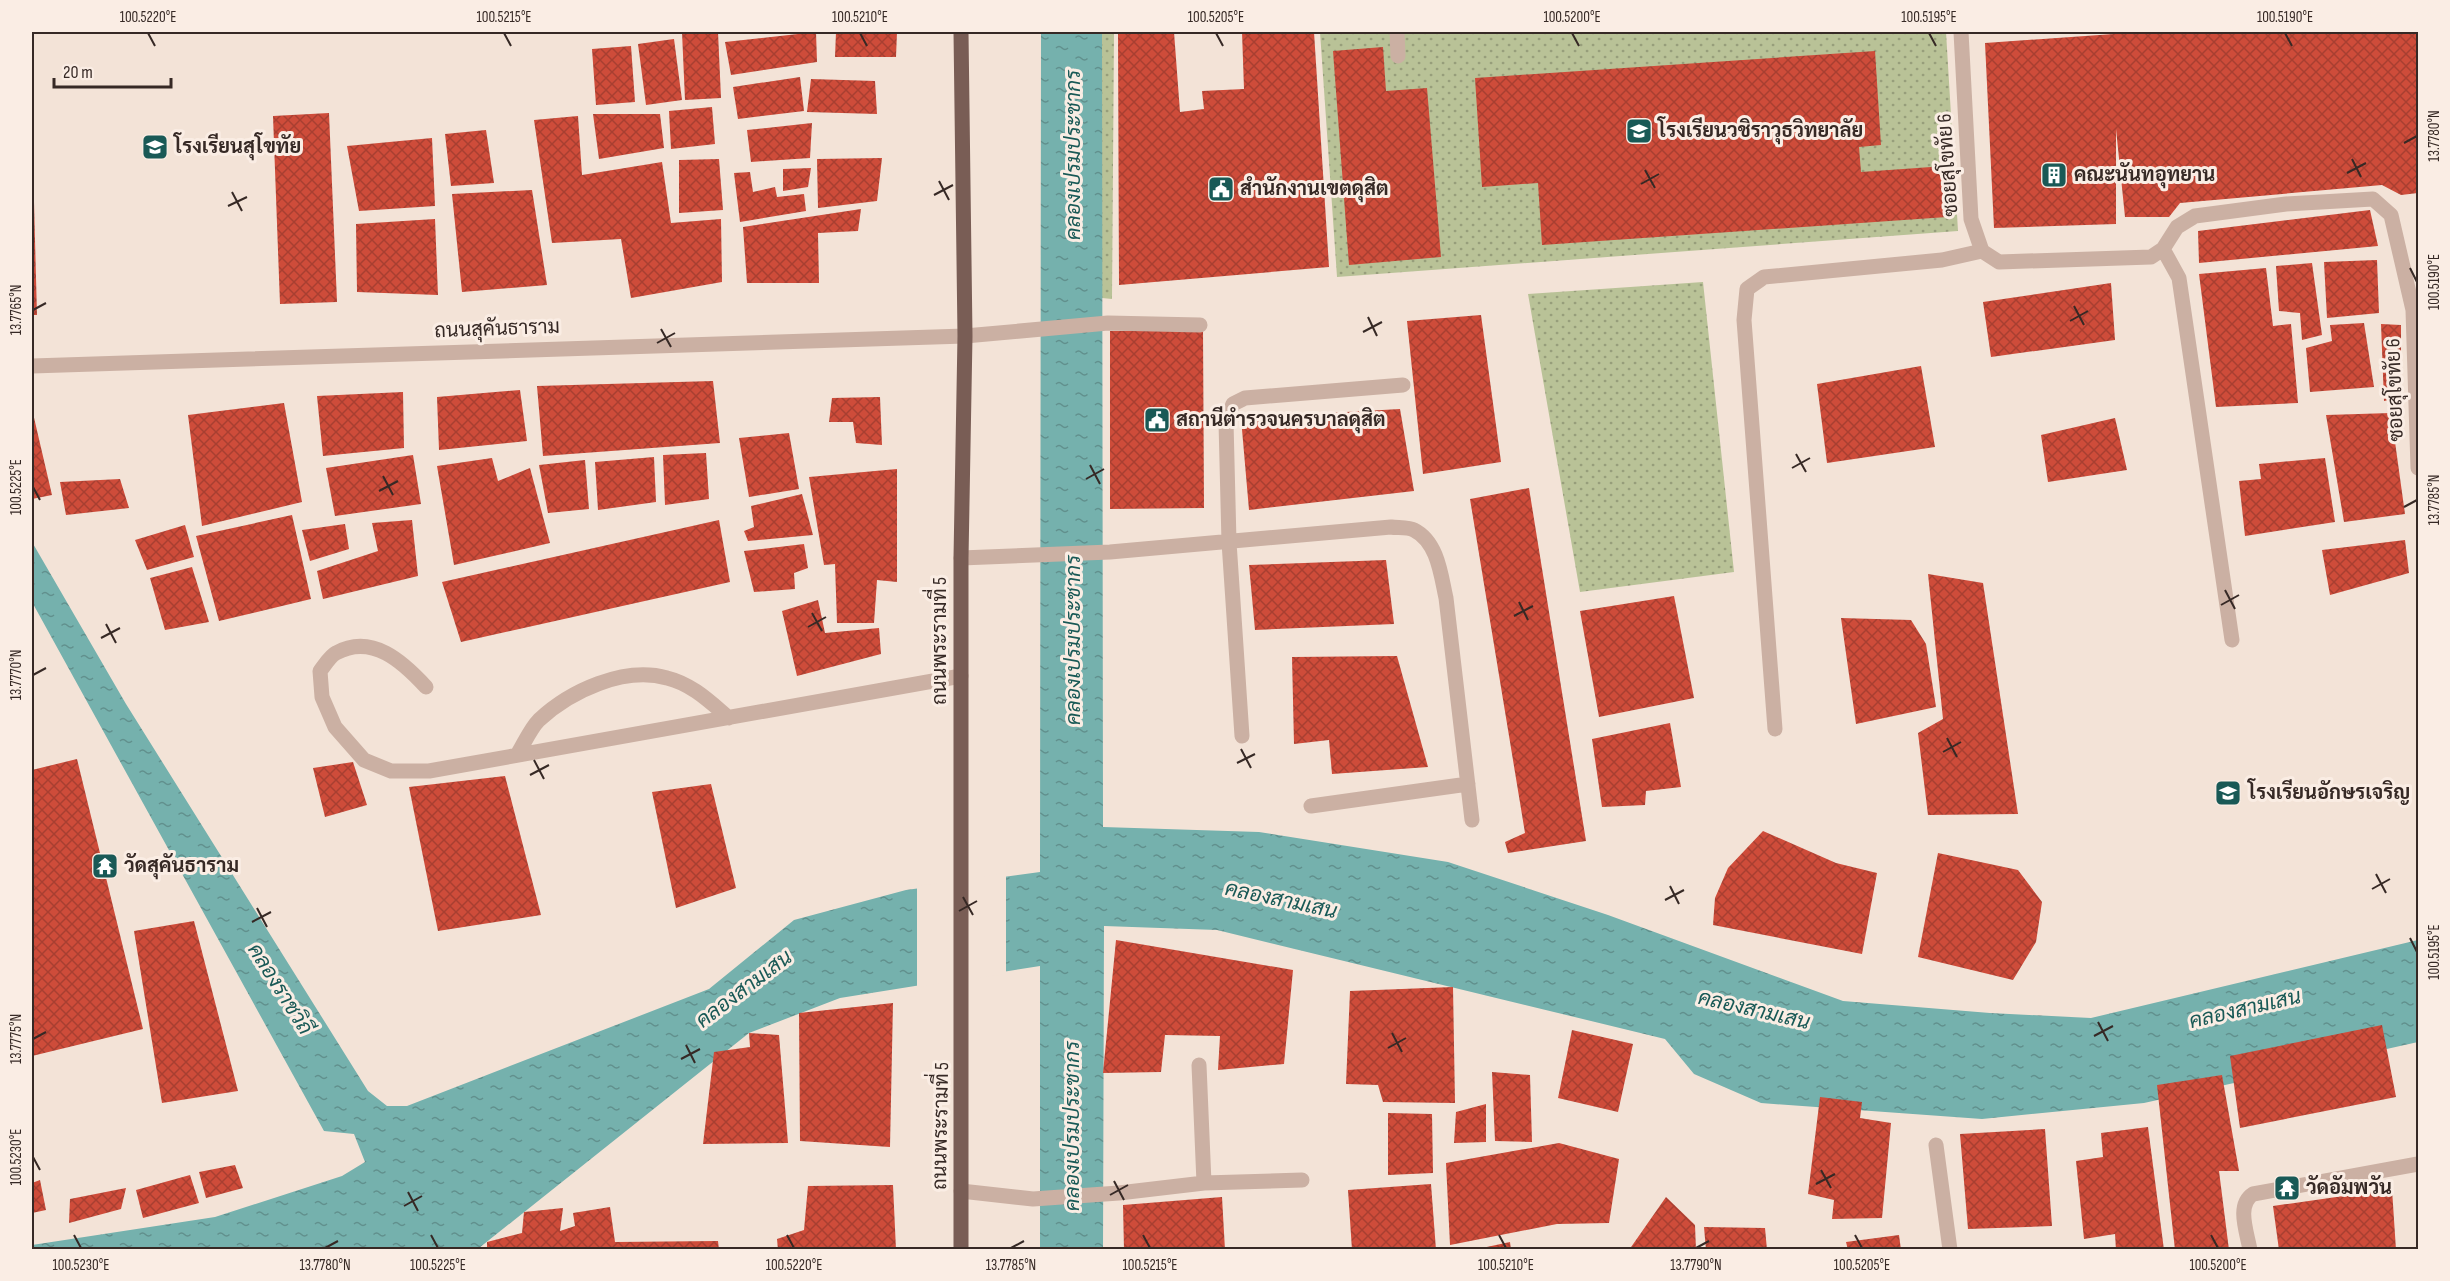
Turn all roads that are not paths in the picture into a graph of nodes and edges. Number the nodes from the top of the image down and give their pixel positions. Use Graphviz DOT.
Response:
graph roads {
  1 [pos="961,32"];
  2 [pos="1397,32"];
  3 [pos="1961,32"];
  4 [pos="1398,57"];
  5 [pos="2163,249"];
  6 [pos="1982,251"];
  7 [pos="2416,310"];
  8 [pos="1200,325"];
  9 [pos="965,336"];
  10 [pos="32,366"];
  11 [pos="1403,385"];
  12 [pos="2418,468"];
  13 [pos="1229,542"];
  14 [pos="961,558"];
  15 [pos="2232,640"];
  16 [pos="962,676"];
  17 [pos="426,687"];
  18 [pos="729,718"];
  19 [pos="1775,729"];
  20 [pos="1242,736"];
  21 [pos="517,755"];
  22 [pos="1468,784"];
  23 [pos="1311,806"];
  24 [pos="1472,820"];
  25 [pos="1199,1065"];
  26 [pos="1936,1145"];
  27 [pos="2418,1164"];
  28 [pos="1302,1180"];
  29 [pos="1204,1183"];
  30 [pos="961,1191"];
  31 [pos="961,1250"];
  32 [pos="1950,1250"];
  33 [pos="2250,1250"];
  1 -- 9 [label="main road, ถนนพระรามที่ 5"];
  2 -- 4 [label="street"];
  3 -- 6 [label="street, ซอยสุโขทัย 6"];
  5 -- 6 [label="street"];
  5 -- 7 [label="street, ซอยสุโขทัย 6"];
  5 -- 15 [label="street"];
  6 -- 19 [label="street"];
  7 -- 12 [label="street, ซอยสุโขทัย 6"];
  8 -- 9 [label="street, ถนนสุคันธาราม"];
  9 -- 10 [label="street, ถนนสุคันธาราม"];
  9 -- 14 [label="main road, ถนนพระรามที่ 5"];
  11 -- 13 [label="street"];
  13 -- 14 [label="street"];
  13 -- 20 [label="street"];
  13 -- 22 [label="street"];
  14 -- 16 [label="main road, ถนนพระรามที่ 5"];
  16 -- 18 [label="street"];
  16 -- 30 [label="main road, ถนนพระรามที่ 5"];
  17 -- 21 [label="street"];
  18 -- 21 [label="street"];
  18 -- 21 [label="street"];
  22 -- 23 [label="street"];
  22 -- 24 [label="street"];
  25 -- 29 [label="street"];
  26 -- 32 [label="street"];
  27 -- 33 [label="street"];
  28 -- 29 [label="street"];
  29 -- 30 [label="street"];
  30 -- 31 [label="main road, ถนนพระรามที่ 5"];
}
